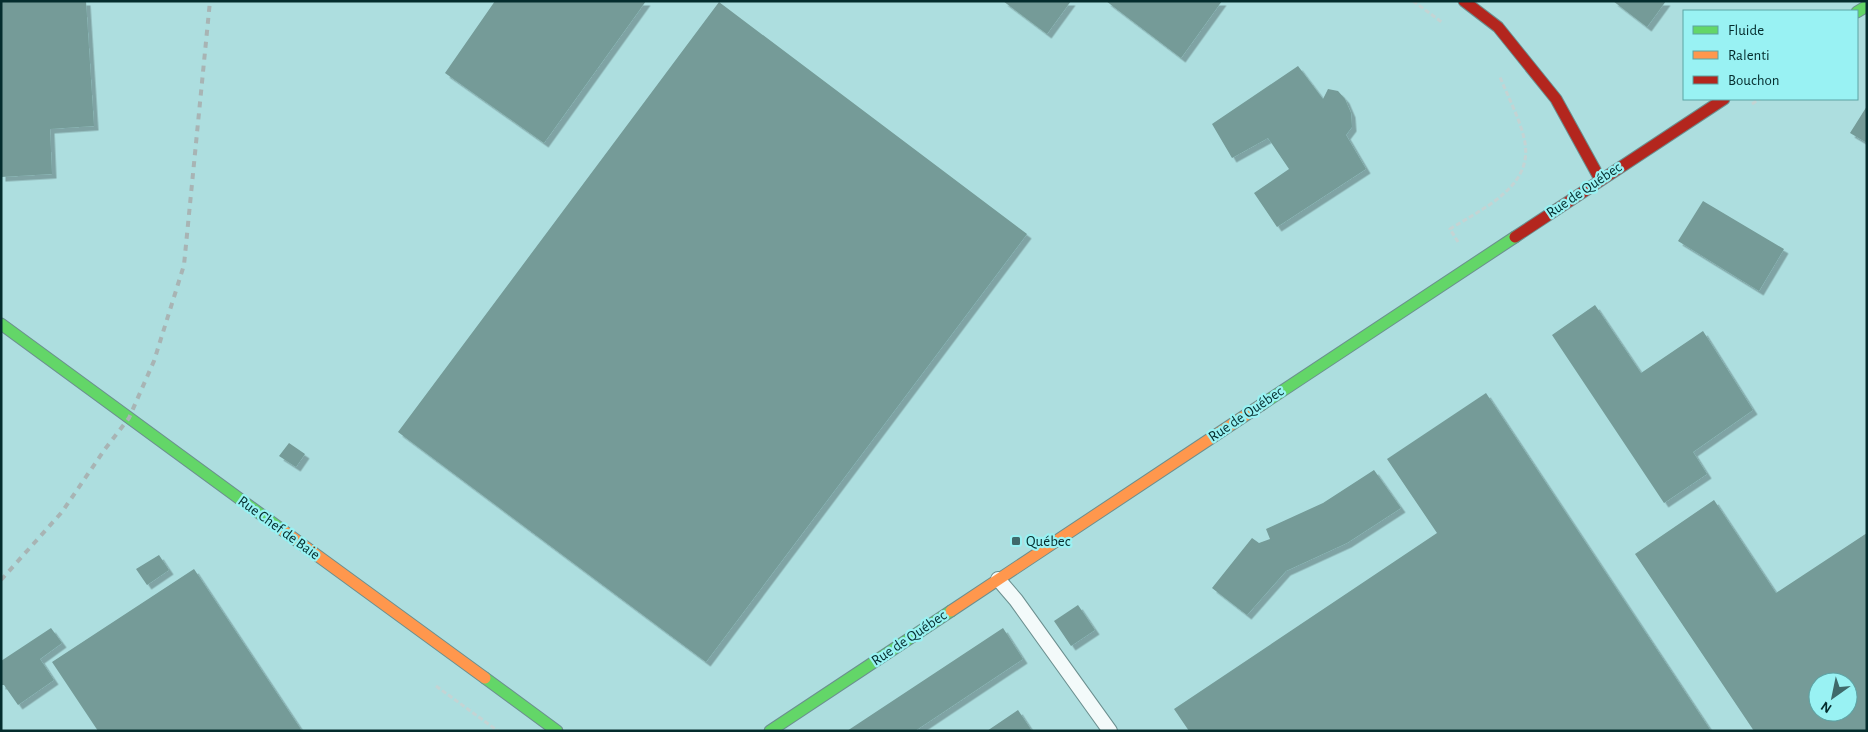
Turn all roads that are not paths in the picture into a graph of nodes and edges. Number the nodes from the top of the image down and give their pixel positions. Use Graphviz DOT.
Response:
graph roads {
  1 [pos="1464,1"];
  2 [pos="1722,100"];
  3 [pos="1600,179"];
  4 [pos="1,324"];
  5 [pos="998,579"];
  6 [pos="557,731"];
  7 [pos="770,731"];
  8 [pos="1110,731"];
  1 -- 3 [label="street"];
  2 -- 3 [label="street, Rue de Québec"];
  3 -- 5 [label="street, Rue de Québec"];
  4 -- 6 [label="street, Rue Chef de Baie"];
  5 -- 7 [label="street, Rue de Québec"];
  5 -- 8 [label="lane"];
}
